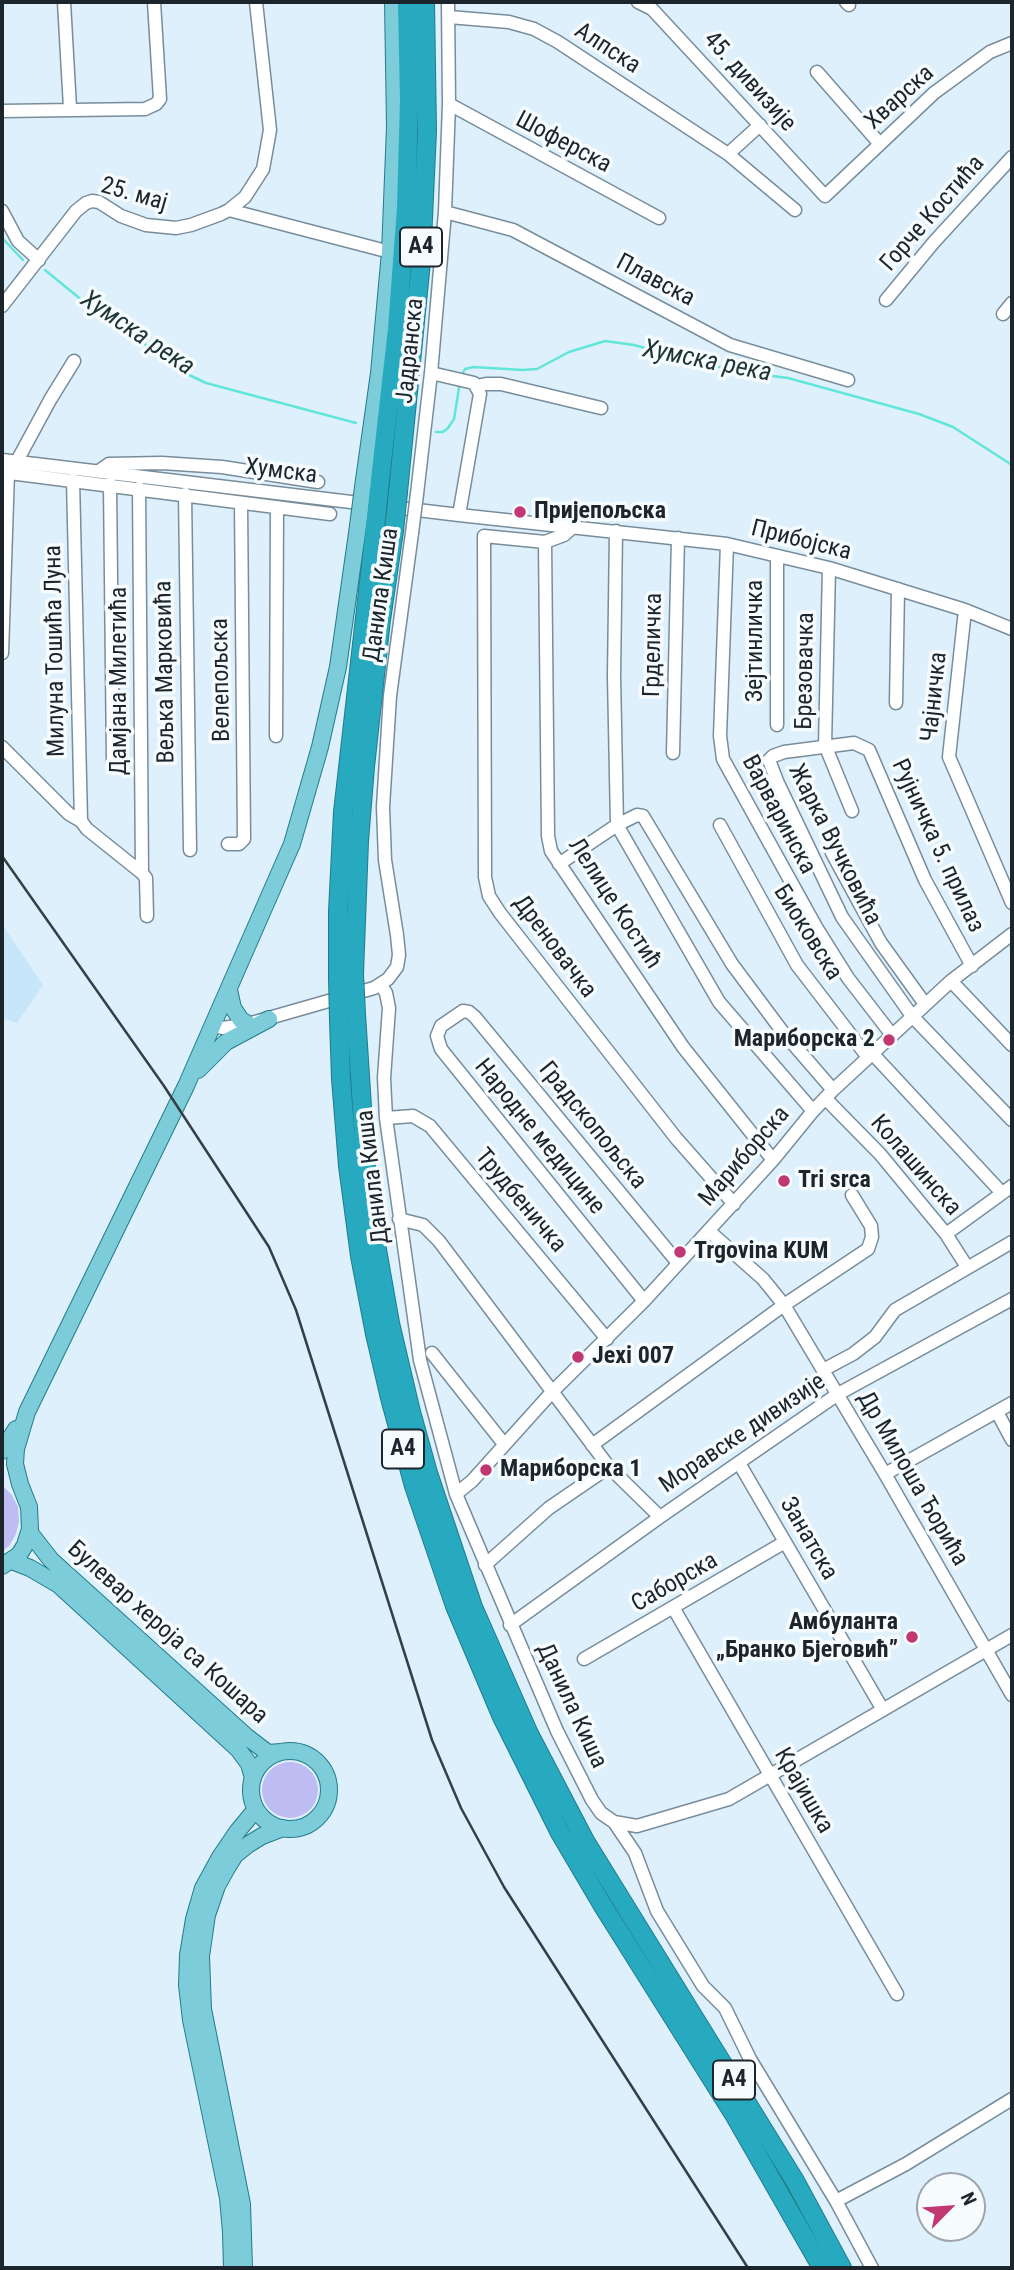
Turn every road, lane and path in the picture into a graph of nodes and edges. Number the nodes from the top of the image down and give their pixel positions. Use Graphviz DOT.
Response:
graph roads {
  1 [pos="64,2"];
  2 [pos="154,2"];
  3 [pos="256,2"];
  4 [pos="393,2"];
  5 [pos="407,2"];
  6 [pos="425,2"];
  7 [pos="448,2"];
  8 [pos="638,2"];
  9 [pos="656,5"];
  10 [pos="449,17"];
  11 [pos="1012,43"];
  12 [pos="817,72"];
  13 [pos="449,104"];
  14 [pos="70,108"];
  15 [pos="2,111"];
  16 [pos="760,125"];
  17 [pos="880,144"];
  18 [pos="728,154"];
  19 [pos="1012,156"];
  20 [pos="825,195"];
  21 [pos="229,210"];
  22 [pos="795,210"];
  23 [pos="2,211"];
  24 [pos="445,212"];
  25 [pos="659,218"];
  26 [pos="390,252"];
  27 [pos="39,260"];
  28 [pos="886,300"];
  29 [pos="2,306"];
  30 [pos="74,361"];
  31 [pos="431,373"];
  32 [pos="848,380"];
  33 [pos="472,383"];
  34 [pos="601,408"];
  35 [pos="2,460"];
  36 [pos="18,461"];
  37 [pos="99,471"];
  38 [pos="5,472"];
  39 [pos="73,480"];
  40 [pos="318,482"];
  41 [pos="110,484"];
  42 [pos="139,488"];
  43 [pos="380,490"];
  44 [pos="185,494"];
  45 [pos="417,494"];
  46 [pos="241,503"];
  47 [pos="277,508"];
  48 [pos="330,514"];
  49 [pos="458,515"];
  50 [pos="366,527"];
  51 [pos="573,527"];
  52 [pos="616,531"];
  53 [pos="678,538"];
  54 [pos="545,542"];
  55 [pos="727,544"];
  56 [pos="777,556"];
  57 [pos="829,568"];
  58 [pos="898,589"];
  59 [pos="965,610"];
  60 [pos="1012,629"];
  61 [pos="2,653"];
  62 [pos="896,702"];
  63 [pos="777,725"];
  64 [pos="276,736"];
  65 [pos="825,745"];
  66 [pos="2,747"];
  67 [pos="673,753"];
  68 [pos="113,763"];
  69 [pos="852,811"];
  70 [pos="81,821"];
  71 [pos="617,825"];
  72 [pos="720,825"];
  73 [pos="228,844"];
  74 [pos="190,850"];
  75 [pos="832,853"];
  76 [pos="559,864"];
  77 [pos="142,873"];
  78 [pos="1012,903"];
  79 [pos="147,916"];
  80 [pos="1012,935"];
  81 [pos="972,965"];
  82 [pos="346,976"];
  83 [pos="951,981"];
  84 [pos="381,985"];
  85 [pos="229,990"];
  86 [pos="925,1004"];
  87 [pos="912,1016"];
  88 [pos="475,1017"];
  89 [pos="269,1019"];
  90 [pos="248,1024"];
  91 [pos="213,1026"];
  92 [pos="892,1035"];
  93 [pos="1012,1045"];
  94 [pos="869,1054"];
  95 [pos="186,1086"];
  96 [pos="829,1094"];
  97 [pos="813,1111"];
  98 [pos="386,1118"];
  99 [pos="1012,1120"];
  100 [pos="773,1160"];
  101 [pos="1007,1190"];
  102 [pos="852,1195"];
  103 [pos="734,1204"];
  104 [pos="399,1219"];
  105 [pos="709,1231"];
  106 [pos="946,1234"];
  107 [pos="1012,1242"];
  108 [pos="678,1263"];
  109 [pos="967,1267"];
  110 [pos="1012,1298"];
  111 [pos="644,1301"];
  112 [pos="784,1305"];
  113 [pos="607,1339"];
  114 [pos="432,1353"];
  115 [pos="823,1370"];
  116 [pos="552,1392"];
  117 [pos="838,1394"];
  118 [pos="1012,1403"];
  119 [pos="27,1412"];
  120 [pos="997,1412"];
  121 [pos="1012,1440"];
  122 [pos="504,1444"];
  123 [pos="592,1445"];
  124 [pos="2,1451"];
  125 [pos="739,1463"];
  126 [pos="609,1467"];
  127 [pos="2,1473"];
  128 [pos="885,1474"];
  129 [pos="24,1493"];
  130 [pos="456,1494"];
  131 [pos="660,1517"];
  132 [pos="30,1533"];
  133 [pos="785,1542"];
  134 [pos="7,1564"];
  135 [pos="485,1565"];
  136 [pos="674,1609"];
  137 [pos="510,1625"];
  138 [pos="1012,1635"];
  139 [pos="986,1650"];
  140 [pos="584,1659"];
  141 [pos="1012,1695"];
  142 [pos="883,1710"];
  143 [pos="281,1752"];
  144 [pos="771,1776"];
  145 [pos="253,1778"];
  146 [pos="256,1810"];
  147 [pos="614,1822"];
  148 [pos="283,1828"];
  149 [pos="610,1901"];
  150 [pos="897,1994"];
  151 [pos="1012,2099"];
  152 [pos="836,2201"];
  153 [pos="232,2268"];
  154 [pos="244,2268"];
  155 [pos="822,2268"];
  156 [pos="842,2268"];
  157 [pos="872,2268"];
  1 -- 14 [label="street"];
  2 -- 14 [label="street"];
  3 -- 21 [label="street, 25. мај"];
  4 -- 26 [label="main road"];
  5 -- 43 [label="highway, A4"];
  6 -- 43 [label="highway, A4"];
  7 -- 10 [label="street, Јадранска"];
  8 -- 9 [label="street, 45. дивизије"];
  9 -- 16 [label="street, 45. дивизије"];
  10 -- 13 [label="street, Јадранска"];
  10 -- 18 [label="street, Алпска"];
  11 -- 17 [label="street, Хварска"];
  12 -- 17 [label="street"];
  13 -- 24 [label="street, Јадранска"];
  13 -- 25 [label="street, Шоферска"];
  14 -- 15 [label="street"];
  16 -- 18 [label="street"];
  16 -- 20 [label="street, 45. дивизије"];
  17 -- 20 [label="street, Хварска"];
  18 -- 22 [label="street, Алпска"];
  19 -- 28 [label="street, Горче Костића"];
  21 -- 26 [label="street"];
  21 -- 27 [label="street, 25. мај"];
  23 -- 27 [label="street"];
  24 -- 31 [label="street, Јадранска"];
  24 -- 32 [label="street, Плавска"];
  26 -- 43 [label="main road"];
  27 -- 29 [label="street"];
  30 -- 36 [label="street"];
  31 -- 33 [label="street"];
  31 -- 45 [label="street, Јадранска"];
  33 -- 34 [label="street"];
  33 -- 49 [label="street"];
  35 -- 36 [label="street, Хумска"];
  36 -- 37 [label="street, Хумска"];
  37 -- 40 [label="street, Хумска"];
  37 -- 49 [label="street, Хумска"];
  38 -- 39 [label="street, Хумска"];
  38 -- 61 [label="street"];
  39 -- 41 [label="street, Хумска"];
  39 -- 70 [label="street, Милуна Тошића Луна"];
  41 -- 42 [label="street, Хумска"];
  41 -- 68 [label="street"];
  42 -- 44 [label="street, Хумска"];
  42 -- 77 [label="street, Дамјана Милетића"];
  43 -- 50 [label="highway, A4, bridge"];
  43 -- 82 [label="highway, A4, bridge"];
  44 -- 46 [label="street, Хумска"];
  44 -- 74 [label="street, Вељка Марковића"];
  45 -- 84 [label="street, Данила Киша, bridge"];
  46 -- 47 [label="street, Хумска"];
  46 -- 73 [label="street, Велепољска"];
  47 -- 48 [label="street, Хумска"];
  47 -- 64 [label="street, Хумска"];
  49 -- 51 [label="street, Прибојска"];
  50 -- 82 [label="highway, A4"];
  50 -- 85 [label="main road"];
  51 -- 52 [label="street, Прибојска"];
  51 -- 54 [label="street"];
  52 -- 53 [label="street, Прибојска"];
  52 -- 71 [label="street"];
  53 -- 55 [label="street, Прибојска"];
  53 -- 67 [label="street, Грделичка"];
  54 -- 76 [label="street, Лелице Костић"];
  54 -- 103 [label="street, Дреновачка"];
  55 -- 56 [label="street, Прибојска"];
  55 -- 92 [label="street, Варваринска"];
  56 -- 57 [label="street, Прибојска"];
  56 -- 63 [label="street, Зејтинличка"];
  57 -- 58 [label="street, Прибојска"];
  57 -- 65 [label="street, Брезовачка"];
  58 -- 59 [label="street, Прибојска"];
  58 -- 62 [label="street"];
  59 -- 60 [label="street, Прибојска"];
  59 -- 78 [label="street, Чајничка"];
  65 -- 69 [label="street, Брезовачка"];
  65 -- 81 [label="street, Рујничка 5. прилаз"];
  65 -- 87 [label="street, Жарка Вучковића"];
  66 -- 70 [label="street"];
  70 -- 77 [label="street"];
  71 -- 76 [label="street"];
  71 -- 96 [label="street, Колашинска"];
  71 -- 97 [label="street"];
  72 -- 94 [label="street, Биоковска"];
  75 -- 86 [label="street"];
  76 -- 100 [label="street, Лелице Костић"];
  77 -- 79 [label="street, Дамјана Милетића"];
  80 -- 81 [label="street, Мариборска"];
  81 -- 83 [label="street, Мариборска"];
  82 -- 149 [label="highway, A4, bridge"];
  83 -- 86 [label="street, Мариборска"];
  83 -- 93 [label="street"];
  84 -- 89 [label="street"];
  84 -- 98 [label="street, Данила Киша"];
  85 -- 90 [label="main road"];
  85 -- 91 [label="main road"];
  86 -- 87 [label="street, Мариборска"];
  87 -- 92 [label="street, Мариборска"];
  87 -- 99 [label="street, Жарка Вучковића"];
  88 -- 108 [label="street, Градскопољска"];
  88 -- 111 [label="street, Народне медицине"];
  89 -- 90 [label="street"];
  89 -- 95 [label="main road"];
  90 -- 91 [label="street"];
  91 -- 95 [label="main road"];
  92 -- 94 [label="street, Мариборска"];
  94 -- 96 [label="street, Мариборска"];
  94 -- 101 [label="street, Биоковска"];
  95 -- 119 [label="main road"];
  96 -- 97 [label="street, Мариборска"];
  96 -- 106 [label="street, Колашинска"];
  97 -- 100 [label="street, Мариборска"];
  98 -- 104 [label="street, Данила Киша"];
  98 -- 113 [label="street, Трудбеничка"];
  100 -- 103 [label="street, Мариборска"];
  101 -- 106 [label="street"];
  102 -- 112 [label="street"];
  103 -- 105 [label="street, Мариборска"];
  104 -- 116 [label="street"];
  104 -- 130 [label="street, Данила Киша"];
  105 -- 108 [label="street, Мариборска"];
  105 -- 112 [label="street, Др Милоша Ђорића"];
  106 -- 109 [label="street, Колашинска"];
  107 -- 109 [label="street"];
  108 -- 111 [label="street, Мариборска"];
  109 -- 115 [label="street"];
  110 -- 117 [label="street, Моравске дивизије"];
  111 -- 113 [label="street, Мариборска"];
  112 -- 115 [label="street, Др Милоша Ђорића"];
  112 -- 123 [label="street"];
  113 -- 116 [label="street, Мариборска"];
  114 -- 122 [label="street"];
  115 -- 117 [label="street, Др Милоша Ђорића"];
  116 -- 122 [label="street, Мариборска"];
  116 -- 123 [label="street"];
  117 -- 125 [label="street, Моравске дивизије"];
  117 -- 128 [label="street, Др Милоша Ђорића"];
  118 -- 120 [label="street"];
  119 -- 124 [label="main road"];
  119 -- 129 [label="main road"];
  120 -- 121 [label="street"];
  120 -- 128 [label="street"];
  122 -- 130 [label="street, Мариборска"];
  123 -- 126 [label="street"];
  125 -- 131 [label="street, Моравске дивизије"];
  125 -- 133 [label="street, Занатска"];
  126 -- 131 [label="street"];
  126 -- 135 [label="street"];
  127 -- 129 [label="main road"];
  128 -- 139 [label="street, Др Милоша Ђорића"];
  129 -- 132 [label="main road"];
  130 -- 135 [label="street, Данила Киша"];
  131 -- 137 [label="street, Моравске дивизије"];
  132 -- 134 [label="main road"];
  132 -- 143 [label="main road, Булевар хероја са Кошара"];
  133 -- 136 [label="street, Саборска"];
  133 -- 142 [label="street, Занатска"];
  134 -- 145 [label="main road, Булевар хероја са Кошара"];
  135 -- 137 [label="street, Данила Киша"];
  136 -- 140 [label="street, Саборска"];
  136 -- 144 [label="street, Крајишка"];
  137 -- 147 [label="street, Данила Киша"];
  138 -- 139 [label="street"];
  139 -- 141 [label="street, Др Милоша Ђорића"];
  139 -- 142 [label="street"];
  142 -- 144 [label="street"];
  143 -- 145 [label="main road"];
  143 -- 148 [label="main road"];
  144 -- 147 [label="street"];
  144 -- 150 [label="street, Крајишка"];
  145 -- 146 [label="main road"];
  146 -- 148 [label="main road"];
  146 -- 153 [label="main road"];
  147 -- 152 [label="street, Данила Киша"];
  148 -- 154 [label="main road"];
  149 -- 155 [label="highway, A4"];
  149 -- 156 [label="highway, A4"];
  151 -- 152 [label="street"];
  152 -- 157 [label="street, Данила Киша"];
}
